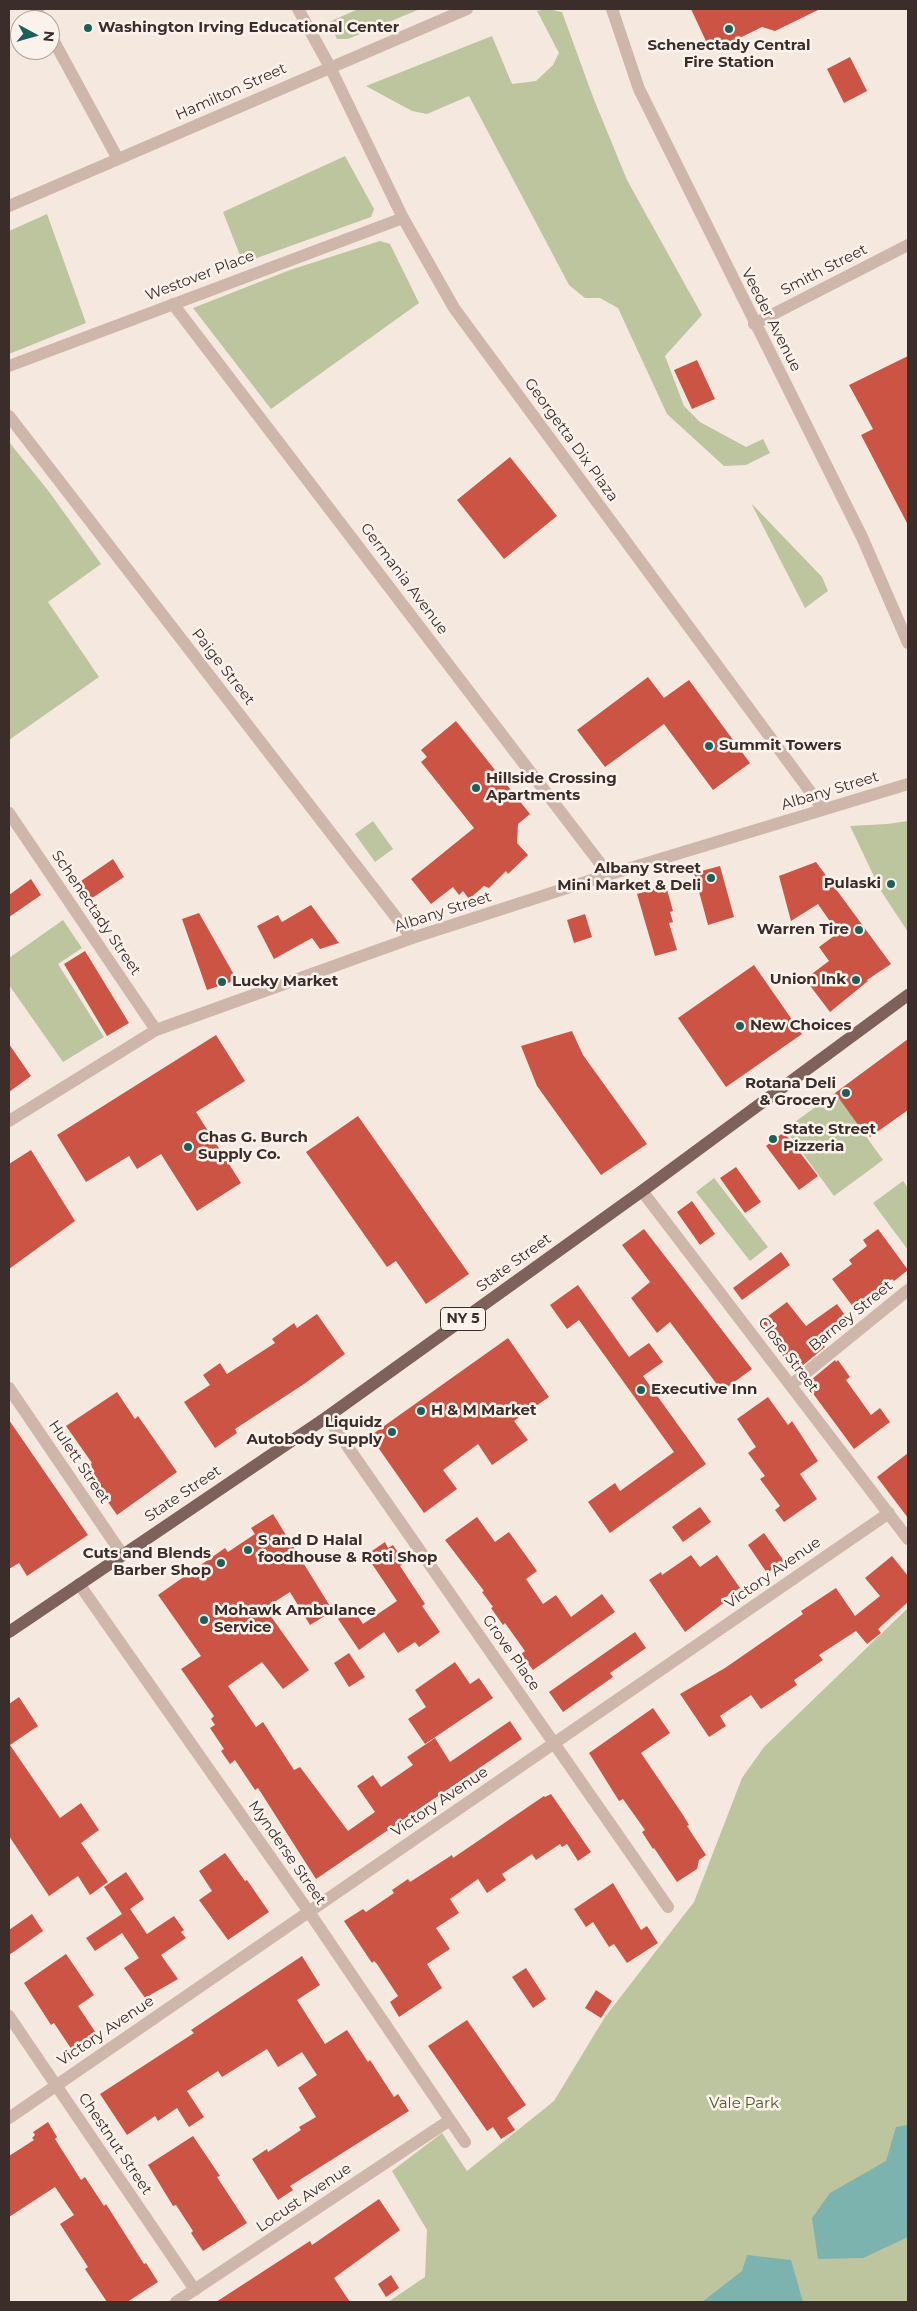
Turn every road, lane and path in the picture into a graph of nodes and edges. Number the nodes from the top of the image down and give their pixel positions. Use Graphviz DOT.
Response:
graph roads {
  1 [pos="298,9"];
  2 [pos="467,9"];
  3 [pos="612,9"];
  4 [pos="60,52"];
  5 [pos="330,67"];
  6 [pos="118,159"];
  7 [pos="9,206"];
  8 [pos="403,218"];
  9 [pos="908,246"];
  10 [pos="173,304"];
  11 [pos="754,324"];
  12 [pos="9,366"];
  13 [pos="9,416"];
  14 [pos="908,643"];
  15 [pos="908,784"];
  16 [pos="824,809"];
  17 [pos="9,813"];
  18 [pos="608,875"];
  19 [pos="412,938"];
  20 [pos="908,995"];
  21 [pos="156,1030"];
  22 [pos="9,1121"];
  23 [pos="642,1191"];
  24 [pos="908,1290"];
  25 [pos="791,1385"];
  26 [pos="9,1388"];
  27 [pos="327,1417"];
  28 [pos="889,1513"];
  29 [pos="908,1539"];
  30 [pos="122,1554"];
  31 [pos="80,1584"];
  32 [pos="9,1632"];
  33 [pos="554,1743"];
  34 [pos="668,1908"];
  35 [pos="308,1912"];
  36 [pos="9,2016"];
  37 [pos="56,2085"];
  38 [pos="9,2118"];
  39 [pos="450,2120"];
  40 [pos="465,2142"];
  41 [pos="195,2290"];
  42 [pos="176,2302"];
  1 -- 5 [label="street, Georgetta Dix Plaza"];
  2 -- 5 [label="street, Hamilton Street"];
  3 -- 11 [label="street, Veeder Avenue"];
  4 -- 6 [label="street"];
  5 -- 6 [label="street, Hamilton Street"];
  5 -- 8 [label="street, Georgetta Dix Plaza"];
  6 -- 7 [label="street, Hamilton Street"];
  8 -- 10 [label="street, Westover Place"];
  8 -- 16 [label="street, Georgetta Dix Plaza"];
  9 -- 11 [label="street, Smith Street"];
  10 -- 12 [label="street, Westover Place"];
  10 -- 18 [label="street, Germania Avenue"];
  11 -- 14 [label="street, Veeder Avenue"];
  13 -- 19 [label="street, Paige Street"];
  15 -- 16 [label="street, Albany Street"];
  16 -- 18 [label="street, Albany Street"];
  17 -- 21 [label="street, Schenectady Street"];
  18 -- 19 [label="street, Albany Street"];
  19 -- 21 [label="street, Albany Street"];
  20 -- 23 [label="main road, State Street / NY 5"];
  21 -- 22 [label="street, Albany Street"];
  23 -- 25 [label="street, Close Street"];
  23 -- 27 [label="main road, State Street / NY 5"];
  24 -- 25 [label="street, Barney Street"];
  25 -- 28 [label="street, Close Street"];
  26 -- 30 [label="street, Hulett Street"];
  27 -- 30 [label="main road, State Street / NY 5"];
  27 -- 33 [label="street, Grove Place"];
  28 -- 29 [label="street, Close Street"];
  28 -- 33 [label="street, Victory Avenue"];
  30 -- 31 [label="main road, State Street / NY 5"];
  31 -- 32 [label="main road, State Street / NY 5"];
  31 -- 35 [label="street, Mynderse Street"];
  33 -- 34 [label="street, Grove Place"];
  33 -- 35 [label="street, Victory Avenue"];
  35 -- 37 [label="street, Victory Avenue"];
  35 -- 39 [label="street, Mynderse Street"];
  36 -- 37 [label="street, Chestnut Street"];
  37 -- 38 [label="street, Victory Avenue"];
  37 -- 41 [label="street, Chestnut Street"];
  39 -- 40 [label="street, Mynderse Street"];
  39 -- 41 [label="street, Locust Avenue"];
  41 -- 42 [label="street, Locust Avenue"];
}
